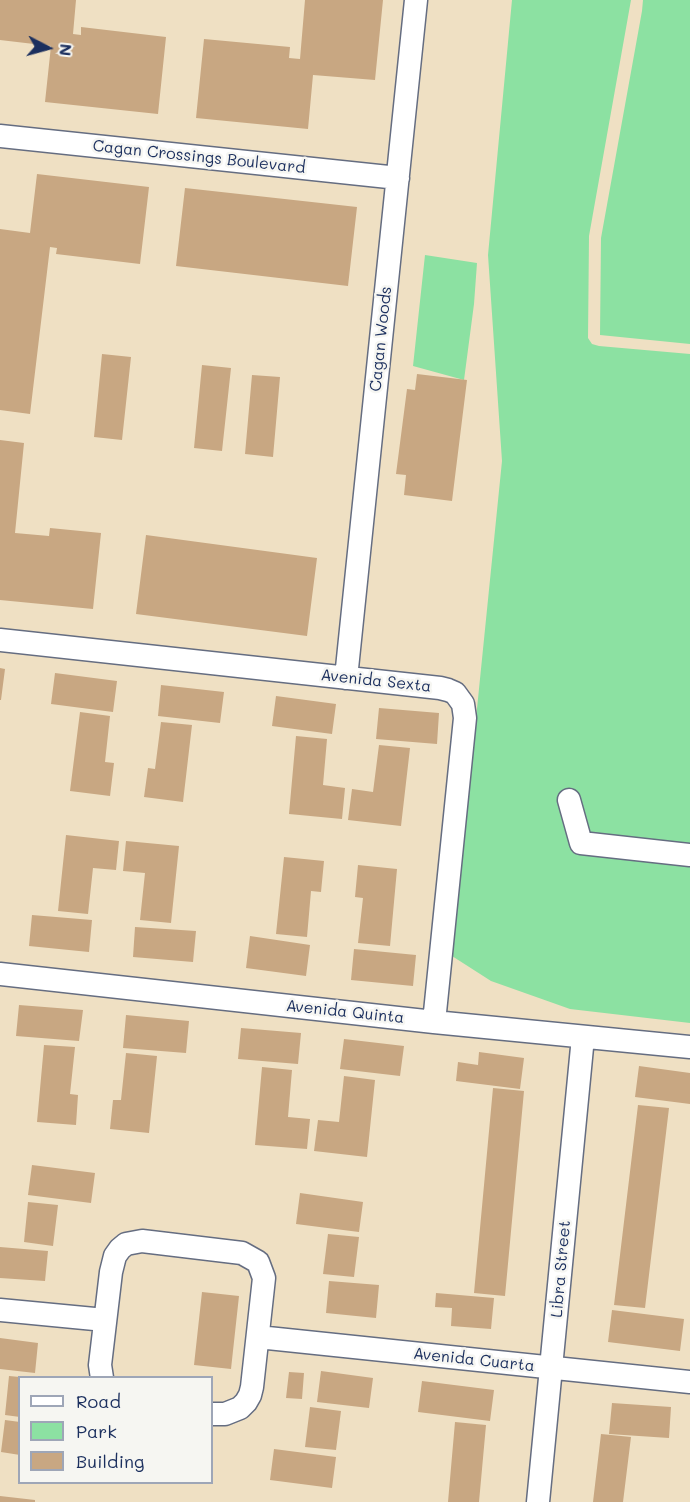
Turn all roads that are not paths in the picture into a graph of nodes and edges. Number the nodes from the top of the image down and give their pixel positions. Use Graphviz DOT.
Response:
graph roads {
  1 [pos="416,0"];
  2 [pos="0,136"];
  3 [pos="398,178"];
  4 [pos="0,640"];
  5 [pos="346,678"];
  6 [pos="569,800"];
  7 [pos="690,855"];
  8 [pos="0,974"];
  9 [pos="434,1022"];
  10 [pos="583,1037"];
  11 [pos="690,1047"];
  12 [pos="0,1310"];
  13 [pos="105,1320"];
  14 [pos="258,1337"];
  15 [pos="551,1368"];
  16 [pos="102,1376"];
  17 [pos="690,1382"];
  18 [pos="213,1414"];
  19 [pos="538,1502"];
  1 -- 3 [label="street, Cagan Woods"];
  2 -- 3 [label="street, Cagan Crossings Boulevard"];
  3 -- 5 [label="street, Cagan Woods"];
  4 -- 5 [label="street, Avenida Sexta"];
  5 -- 9 [label="street, Avenida Sexta"];
  6 -- 7 [label="street"];
  8 -- 9 [label="street, Avenida Quinta"];
  9 -- 10 [label="street, Avenida Quinta"];
  10 -- 11 [label="street, Avenida Quinta"];
  10 -- 15 [label="street, Libra Street"];
  12 -- 13 [label="street"];
  13 -- 14 [label="street"];
  13 -- 16 [label="street"];
  14 -- 15 [label="street, Avenida Cuarta"];
  14 -- 18 [label="street"];
  15 -- 17 [label="street, Avenida Cuarta"];
  15 -- 19 [label="street, Libra Street"];
}
